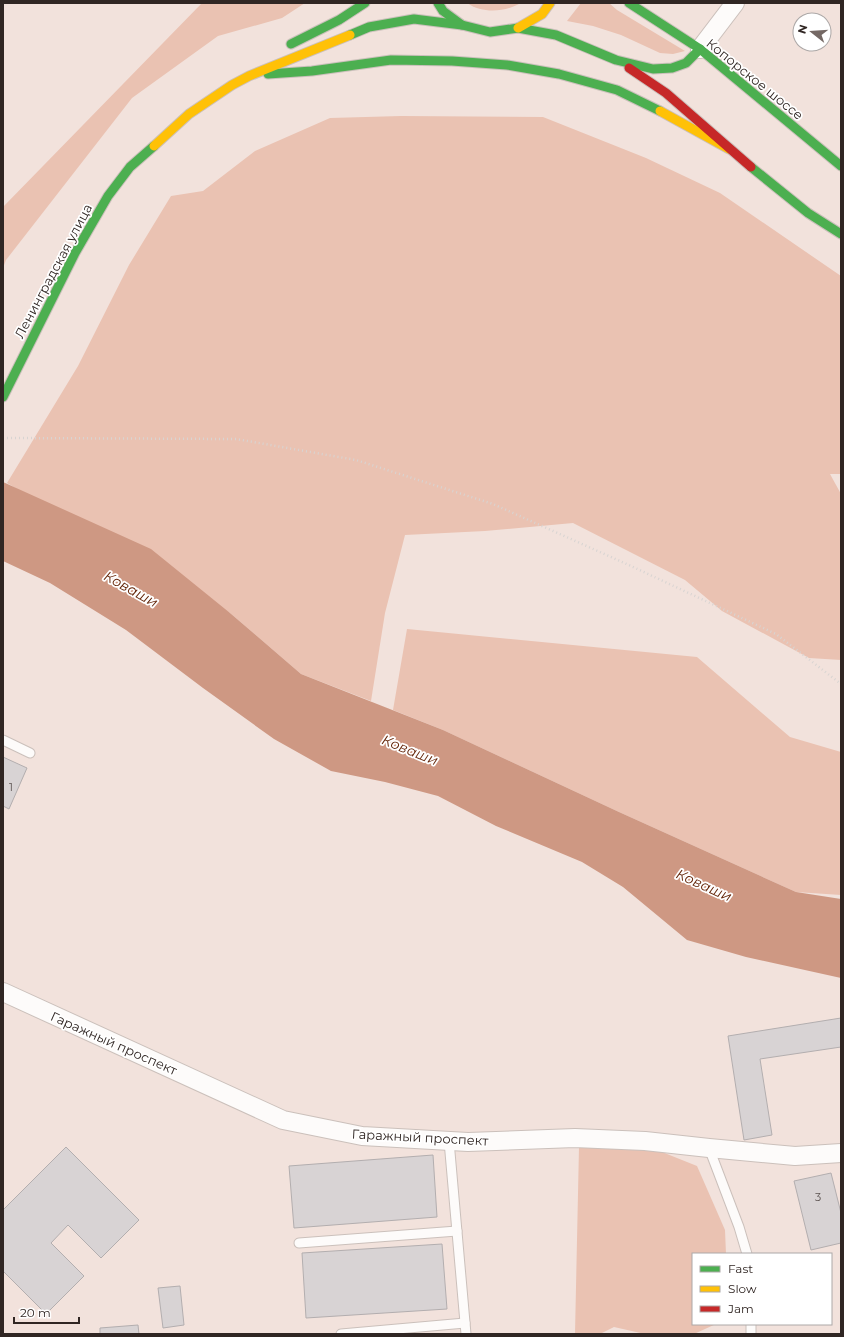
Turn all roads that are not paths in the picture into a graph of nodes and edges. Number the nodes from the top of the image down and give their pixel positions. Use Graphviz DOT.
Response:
graph roads {
  1 [pos="365,3"];
  2 [pos="438,3"];
  3 [pos="550,3"];
  4 [pos="629,3"];
  5 [pos="640,3"];
  6 [pos="735,3"];
  7 [pos="649,16"];
  8 [pos="462,25"];
  9 [pos="518,28"];
  10 [pos="285,47"];
  11 [pos="700,49"];
  12 [pos="273,57"];
  13 [pos="616,60"];
  14 [pos="249,76"];
  15 [pos="729,150"];
  16 [pos="841,166"];
  17 [pos="841,234"];
  18 [pos="3,397"];
  19 [pos="3,740"];
  20 [pos="30,753"];
  21 [pos="3,992"];
  22 [pos="449,1141"];
  23 [pos="709,1148"];
  24 [pos="841,1153"];
  25 [pos="457,1231"];
  26 [pos="299,1243"];
  27 [pos="747,1253"];
  28 [pos="465,1323"];
  29 [pos="341,1334"];
  30 [pos="466,1334"];
  1 -- 10 [label="main road"];
  2 -- 8 [label="main road"];
  3 -- 9 [label="main road"];
  4 -- 7 [label="main road, Копорское шоссе"];
  5 -- 7 [label="main road"];
  6 -- 11 [label="street"];
  7 -- 11 [label="main road, Копорское шоссе"];
  8 -- 9 [label="main road"];
  8 -- 14 [label="main road"];
  9 -- 13 [label="main road"];
  11 -- 13 [label="main road"];
  11 -- 16 [label="main road, Копорское шоссе"];
  12 -- 14 [label="main road"];
  13 -- 15 [label="main road"];
  14 -- 15 [label="main road"];
  14 -- 18 [label="main road, Ленинградская улица"];
  15 -- 17 [label="main road"];
  19 -- 20 [label="lane"];
  21 -- 22 [label="street, Гаражный проспект"];
  22 -- 23 [label="street, Гаражный проспект"];
  22 -- 25 [label="lane"];
  23 -- 24 [label="street, Гаражный проспект"];
  23 -- 27 [label="lane"];
  25 -- 26 [label="lane"];
  25 -- 28 [label="lane"];
  28 -- 29 [label="lane"];
  28 -- 30 [label="lane"];
}
